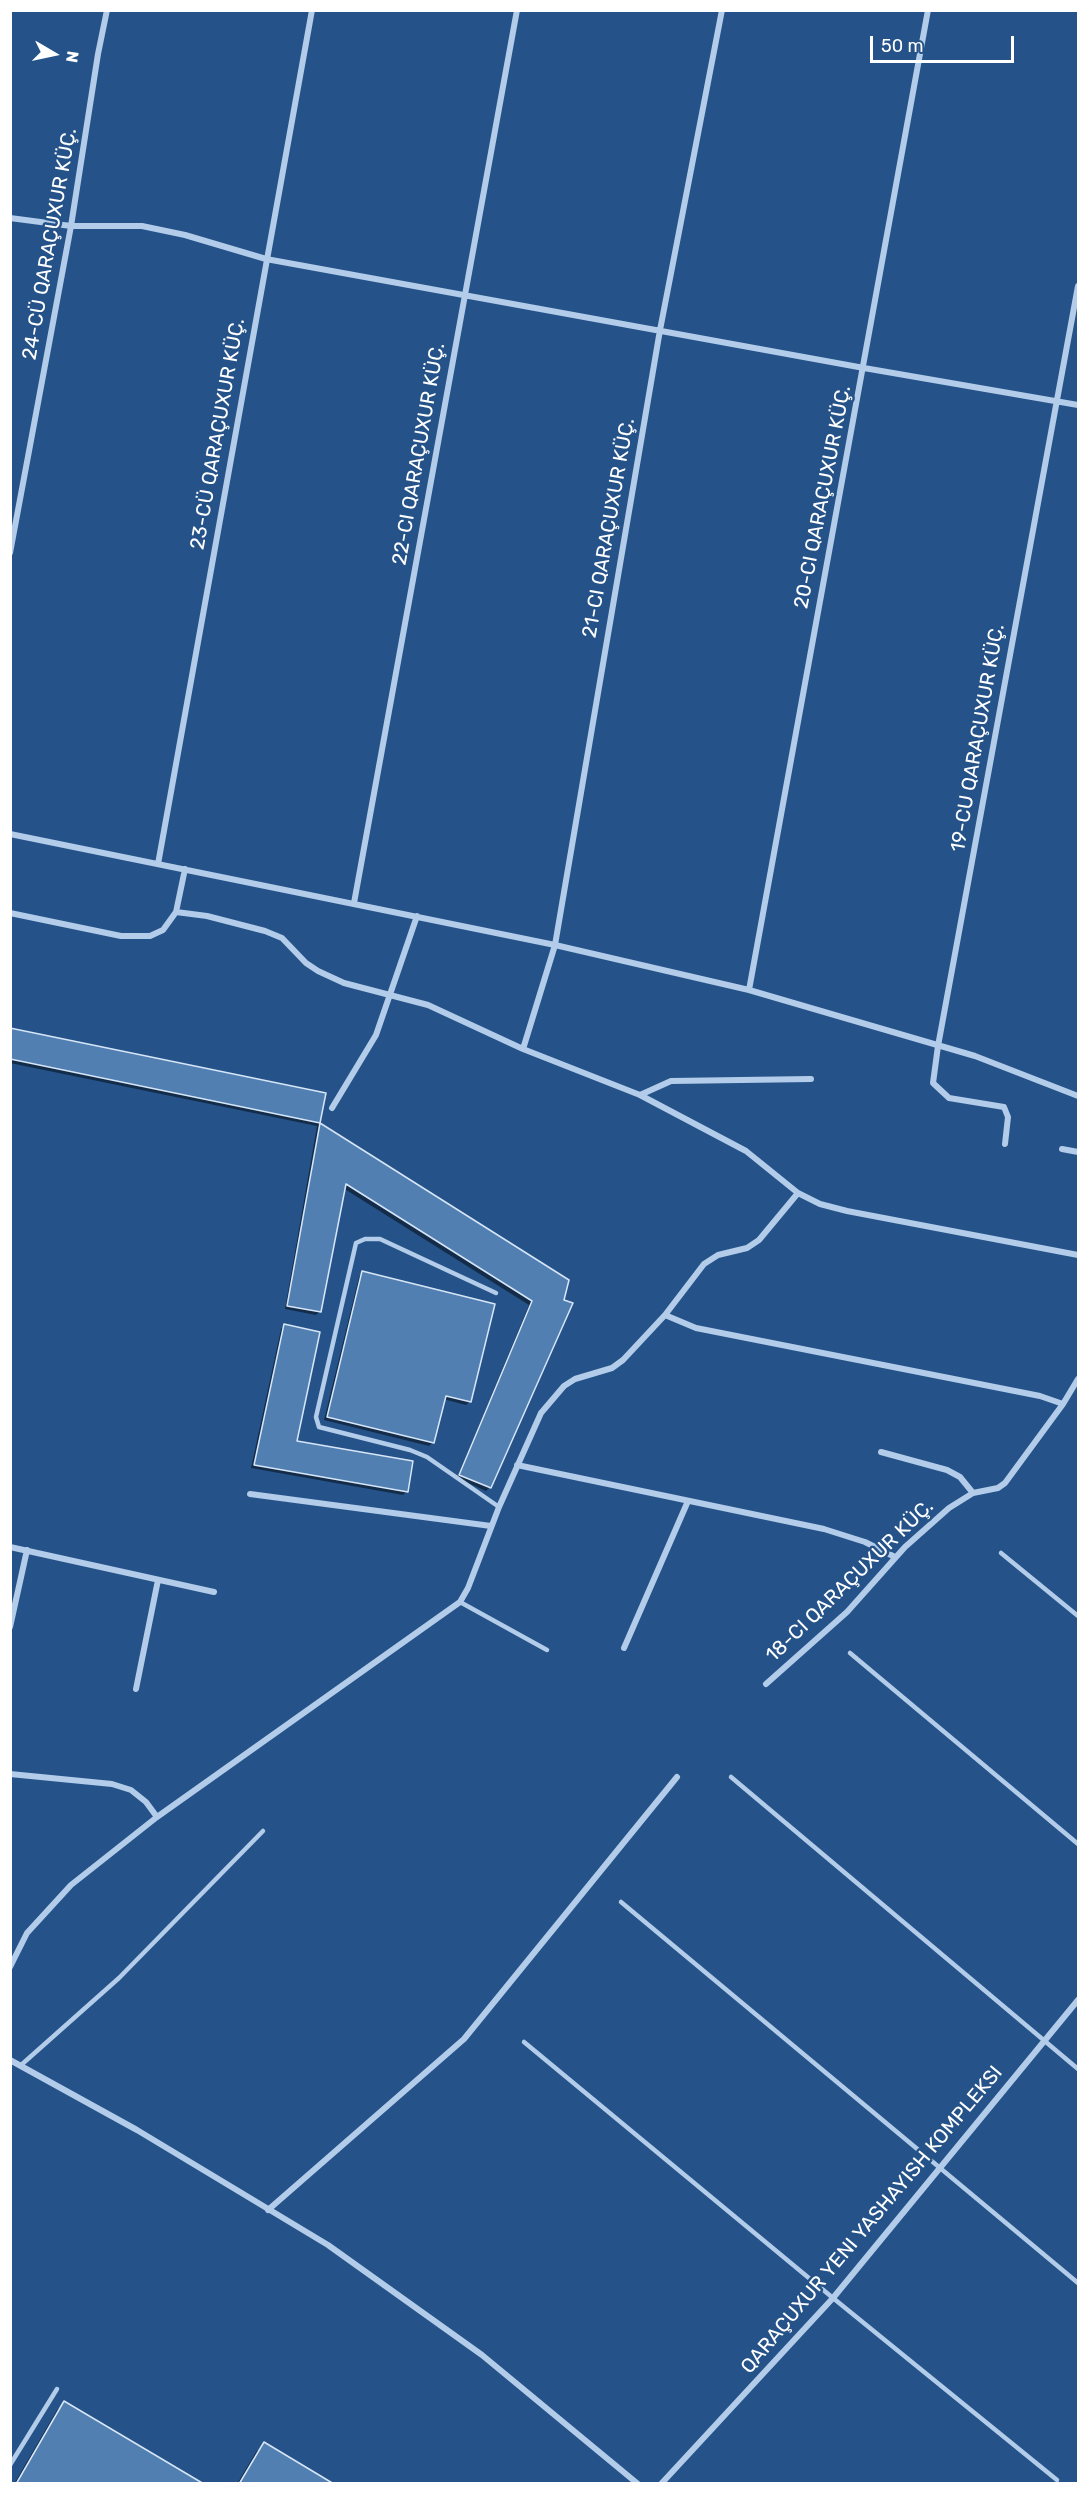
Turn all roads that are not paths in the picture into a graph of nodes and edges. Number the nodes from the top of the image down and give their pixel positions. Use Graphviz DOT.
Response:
graph roads {
  1 [pos="108,10"];
  2 [pos="312,10"];
  3 [pos="517,10"];
  4 [pos="722,10"];
  5 [pos="928,10"];
  6 [pos="10,218"];
  7 [pos="71,226"];
  8 [pos="266,259"];
  9 [pos="1078,286"];
  10 [pos="464,294"];
  11 [pos="660,330"];
  12 [pos="864,368"];
  13 [pos="1056,401"];
  14 [pos="1078,405"];
  15 [pos="10,554"];
  16 [pos="10,834"];
  17 [pos="158,864"];
  18 [pos="185,869"];
  19 [pos="354,903"];
  20 [pos="176,912"];
  21 [pos="10,913"];
  22 [pos="417,916"];
  23 [pos="555,945"];
  24 [pos="749,990"];
  25 [pos="391,994"];
  26 [pos="938,1046"];
  27 [pos="523,1048"];
  28 [pos="811,1079"];
  29 [pos="640,1095"];
  30 [pos="1078,1096"];
  31 [pos="332,1108"];
  32 [pos="1005,1144"];
  33 [pos="1062,1149"];
  34 [pos="1078,1152"];
  35 [pos="798,1193"];
  36 [pos="1078,1256"];
  37 [pos="496,1293"];
  38 [pos="665,1315"];
  39 [pos="1078,1379"];
  40 [pos="1063,1404"];
  41 [pos="881,1452"];
  42 [pos="517,1465"];
  43 [pos="973,1493"];
  44 [pos="250,1494"];
  45 [pos="688,1501"];
  46 [pos="499,1507"];
  47 [pos="491,1526"];
  48 [pos="10,1547"];
  49 [pos="27,1550"];
  50 [pos="1001,1553"];
  51 [pos="896,1557"];
  52 [pos="158,1580"];
  53 [pos="214,1592"];
  54 [pos="460,1602"];
  55 [pos="1078,1616"];
  56 [pos="10,1627"];
  57 [pos="624,1648"];
  58 [pos="547,1650"];
  59 [pos="850,1653"];
  60 [pos="766,1684"];
  61 [pos="136,1689"];
  62 [pos="10,1774"];
  63 [pos="677,1777"];
  64 [pos="731,1777"];
  65 [pos="157,1817"];
  66 [pos="263,1831"];
  67 [pos="1078,1844"];
  68 [pos="621,1902"];
  69 [pos="10,1967"];
  70 [pos="1078,2000"];
  71 [pos="524,2042"];
  72 [pos="1045,2042"];
  73 [pos="10,2060"];
  74 [pos="20,2066"];
  75 [pos="1078,2069"];
  76 [pos="939,2169"];
  77 [pos="268,2210"];
  78 [pos="1078,2283"];
  79 [pos="832,2298"];
  80 [pos="57,2389"];
  81 [pos="10,2465"];
  82 [pos="1057,2480"];
  83 [pos="638,2484"];
  84 [pos="661,2484"];
  1 -- 7 [label="street, 24-CÜ QARAÇUXUR KÜÇ."];
  2 -- 8 [label="street, 23-CÜ QARAÇUXUR KÜÇ."];
  3 -- 10 [label="street, 22-CI QARAÇUXUR KÜÇ."];
  4 -- 11 [label="street, 21-CI QARAÇUXUR KÜÇ."];
  5 -- 12 [label="street, 20-CI QARAÇUXUR KÜÇ."];
  6 -- 7 [label="street"];
  7 -- 8 [label="street"];
  7 -- 15 [label="street, 24-CÜ QARAÇUXUR KÜÇ."];
  8 -- 10 [label="street"];
  8 -- 17 [label="street, 23-CÜ QARAÇUXUR KÜÇ."];
  9 -- 13 [label="street, 19-CU QARAÇUXUR KÜÇ."];
  10 -- 11 [label="street"];
  10 -- 19 [label="street, 22-CI QARAÇUXUR KÜÇ."];
  11 -- 12 [label="street"];
  11 -- 23 [label="street, 21-CI QARAÇUXUR KÜÇ."];
  12 -- 13 [label="street"];
  12 -- 24 [label="street, 20-CI QARAÇUXUR KÜÇ."];
  13 -- 14 [label="street"];
  13 -- 26 [label="street, 19-CU QARAÇUXUR KÜÇ."];
  16 -- 17 [label="street"];
  17 -- 18 [label="street"];
  18 -- 19 [label="street"];
  18 -- 20 [label="street"];
  19 -- 22 [label="street"];
  20 -- 21 [label="street"];
  20 -- 25 [label="street"];
  22 -- 23 [label="street"];
  22 -- 25 [label="street"];
  23 -- 24 [label="street"];
  23 -- 27 [label="street, 21-CI QARAÇUXUR KÜÇ."];
  24 -- 26 [label="street"];
  25 -- 27 [label="street"];
  25 -- 31 [label="street"];
  26 -- 30 [label="street"];
  26 -- 32 [label="street, 19-CU QARAÇUXUR KÜÇ."];
  27 -- 29 [label="street"];
  28 -- 29 [label="street"];
  29 -- 35 [label="street"];
  33 -- 34 [label="street"];
  35 -- 36 [label="street"];
  35 -- 38 [label="street"];
  37 -- 46 [label="lane"];
  38 -- 40 [label="street"];
  38 -- 42 [label="street"];
  39 -- 40 [label="street, 18-CI QARAÇUXUR KÜÇ."];
  40 -- 43 [label="street, 18-CI QARAÇUXUR KÜÇ."];
  41 -- 43 [label="street"];
  42 -- 45 [label="street"];
  42 -- 46 [label="street"];
  43 -- 51 [label="street, 18-CI QARAÇUXUR KÜÇ."];
  44 -- 47 [label="street"];
  45 -- 51 [label="street"];
  45 -- 57 [label="street"];
  46 -- 47 [label="street"];
  47 -- 54 [label="street"];
  48 -- 49 [label="street"];
  49 -- 52 [label="street"];
  49 -- 56 [label="street"];
  50 -- 55 [label="lane"];
  51 -- 60 [label="street, 18-CI QARAÇUXUR KÜÇ."];
  52 -- 53 [label="street"];
  52 -- 61 [label="street"];
  54 -- 58 [label="lane"];
  54 -- 65 [label="street"];
  59 -- 67 [label="lane"];
  62 -- 65 [label="street"];
  63 -- 77 [label="street"];
  64 -- 72 [label="lane"];
  65 -- 69 [label="street"];
  66 -- 74 [label="lane"];
  68 -- 76 [label="lane"];
  70 -- 72 [label="street, QARAÇUXUR YENI YASHAYISH KOMPLEKSI"];
  71 -- 79 [label="lane"];
  72 -- 75 [label="lane"];
  72 -- 76 [label="street, QARAÇUXUR YENI YASHAYISH KOMPLEKSI"];
  73 -- 74 [label="street"];
  74 -- 77 [label="street"];
  76 -- 78 [label="lane"];
  76 -- 79 [label="street, QARAÇUXUR YENI YASHAYISH KOMPLEKSI"];
  77 -- 83 [label="street"];
  79 -- 82 [label="lane"];
  79 -- 84 [label="street, QARAÇUXUR YENI YASHAYISH KOMPLEKSI"];
  80 -- 81 [label="lane"];
}
